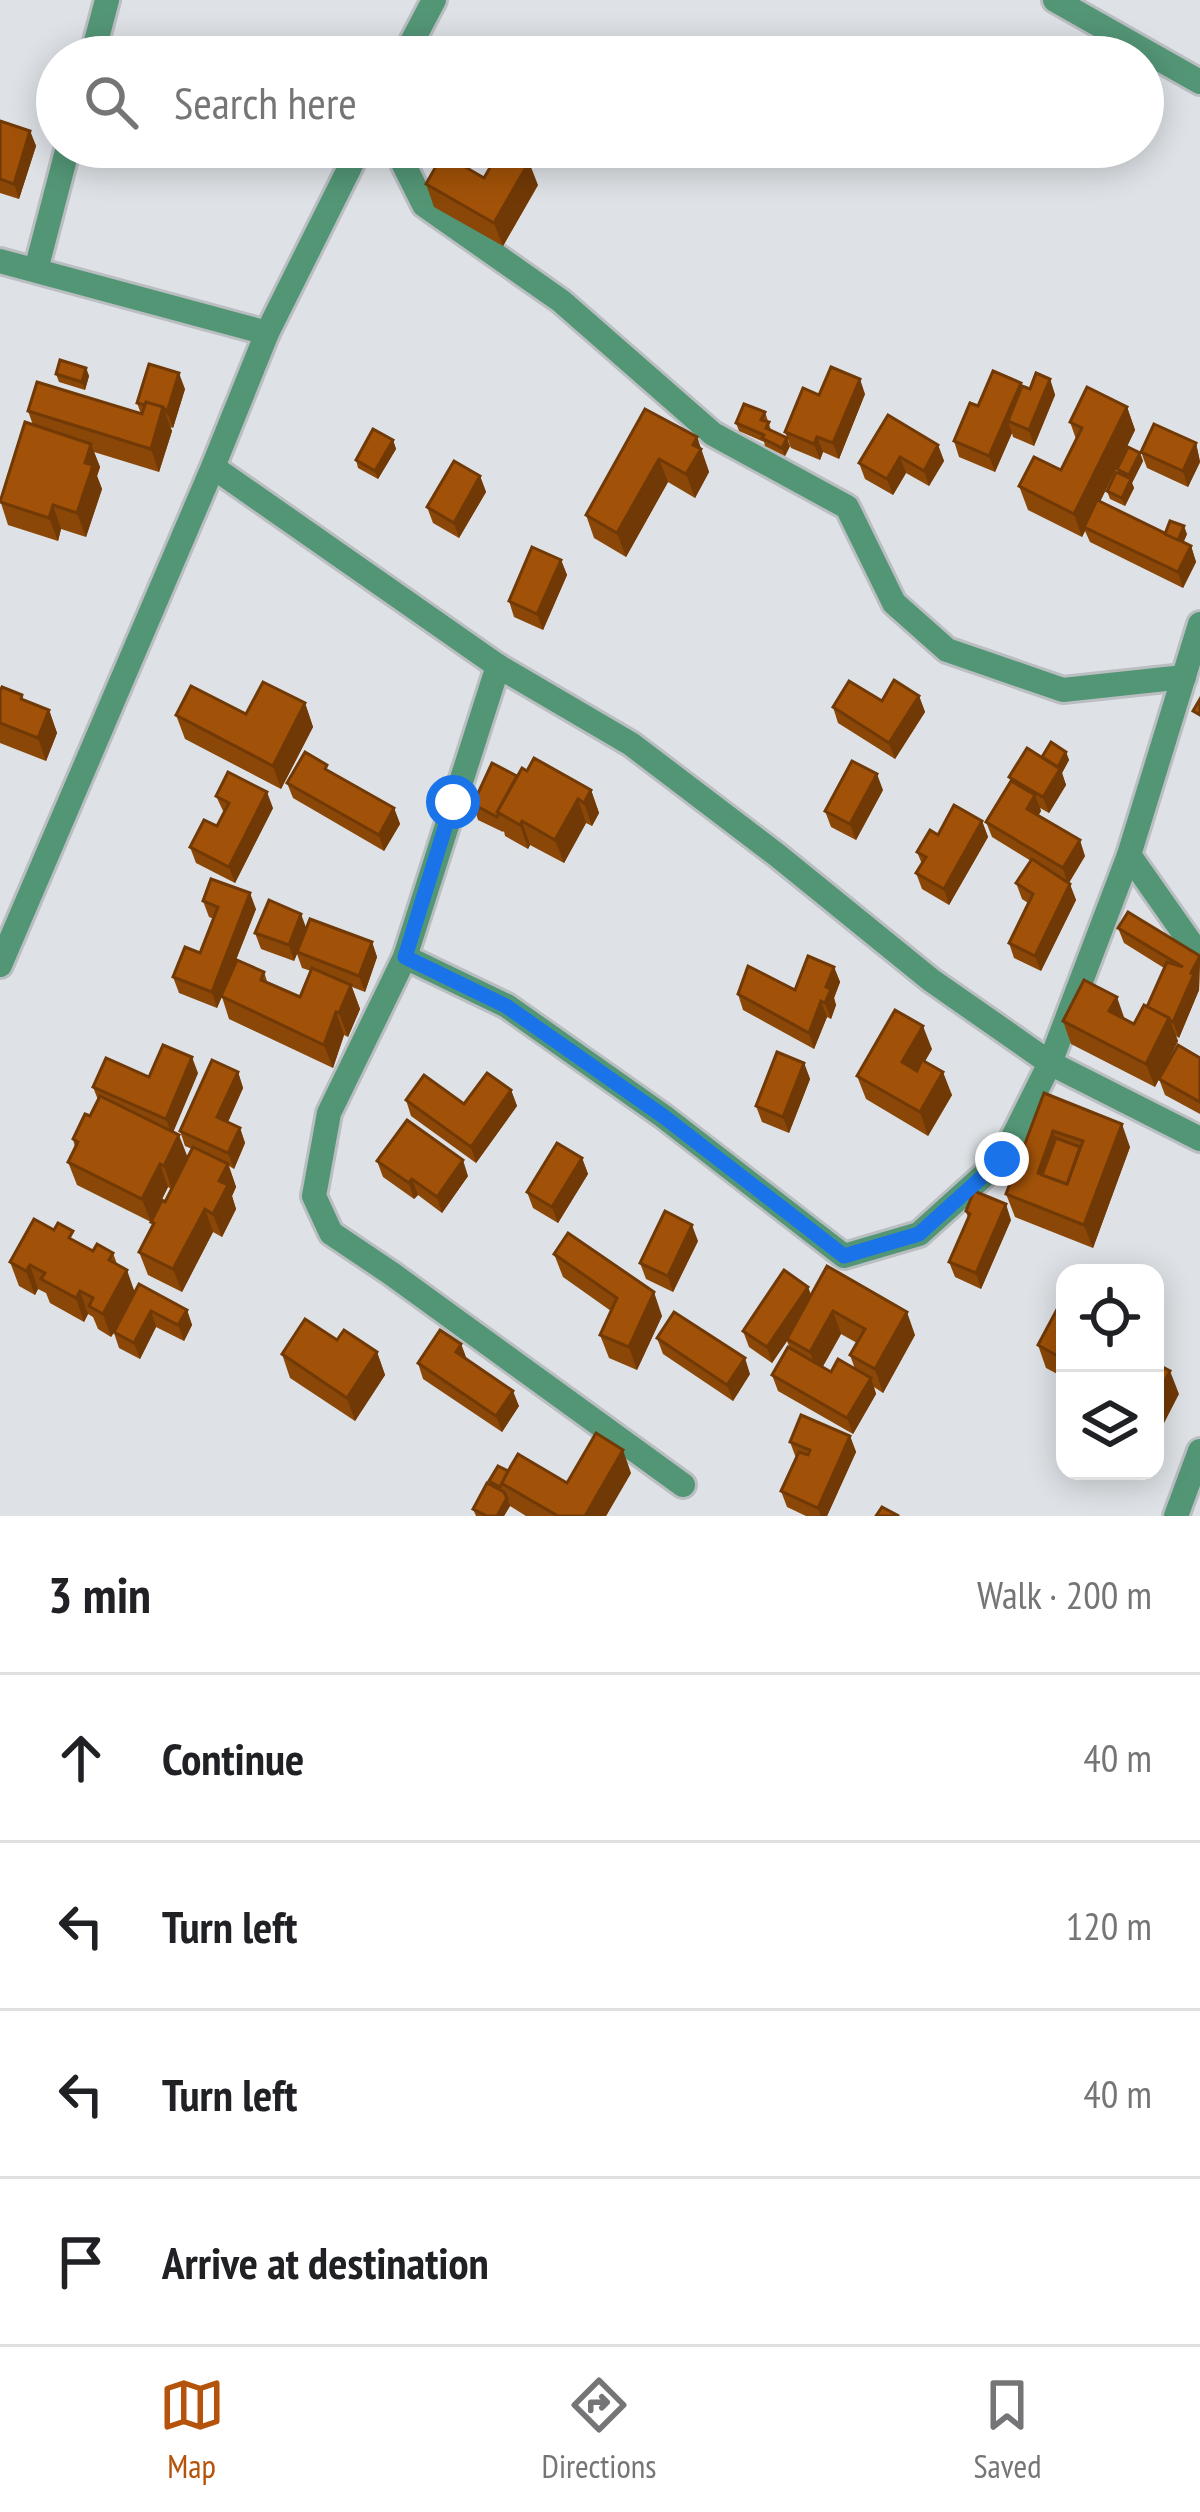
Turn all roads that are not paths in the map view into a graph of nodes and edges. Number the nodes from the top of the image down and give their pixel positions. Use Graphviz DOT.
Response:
graph roads {
  1 [pos="106,0"];
  2 [pos="434,0"];
  3 [pos="1055,0"];
  4 [pos="97,36"];
  5 [pos="415,36"];
  6 [pos="1119,36"];
  7 [pos="1164,62"];
  8 [pos="1200,82"];
  9 [pos="63,168"];
  10 [pos="350,168"];
  11 [pos="405,168"];
  12 [pos="0,261"];
  13 [pos="37,270"];
  14 [pos="267,333"];
  15 [pos="213,467"];
  16 [pos="1200,624"];
  17 [pos="498,666"];
  18 [pos="1184,677"];
  19 [pos="1129,855"];
  20 [pos="1200,956"];
  21 [pos="405,957"];
  22 [pos="0,964"];
  23 [pos="1050,1063"];
  24 [pos="1200,1138"];
  25 [pos="1200,1451"];
  26 [pos="682,1485"];
  27 [pos="1177,1516"];
  1 -- 4 [label="street"];
  2 -- 5 [label="street"];
  3 -- 6 [label="street"];
  7 -- 8 [label="street"];
  9 -- 13 [label="street"];
  10 -- 14 [label="street"];
  11 -- 18 [label="street"];
  12 -- 13 [label="street"];
  13 -- 14 [label="street"];
  14 -- 15 [label="street"];
  15 -- 17 [label="street"];
  15 -- 22 [label="street"];
  16 -- 18 [label="street"];
  17 -- 21 [label="street"];
  17 -- 23 [label="street"];
  18 -- 19 [label="street"];
  19 -- 20 [label="street"];
  19 -- 23 [label="street"];
  21 -- 23 [label="street"];
  21 -- 26 [label="street"];
  23 -- 24 [label="street"];
  25 -- 27 [label="street"];
}
